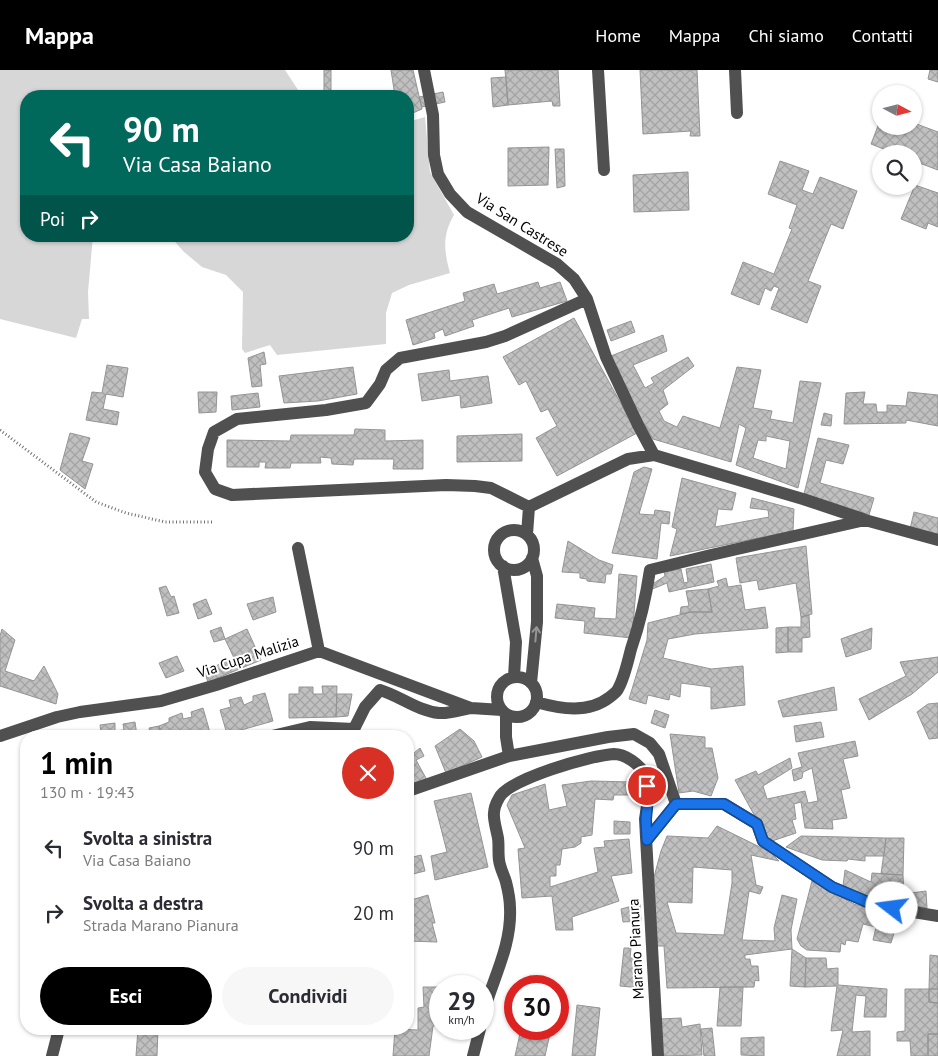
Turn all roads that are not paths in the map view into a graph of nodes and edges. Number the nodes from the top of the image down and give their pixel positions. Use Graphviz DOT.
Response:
graph roads {
  1 [pos="424,70"];
  2 [pos="598,70"];
  3 [pos="735,70"];
  4 [pos="736,113"];
  5 [pos="604,170"];
  6 [pos="587,299"];
  7 [pos="654,455"];
  8 [pos="529,507"];
  9 [pos="865,520"];
  10 [pos="526,534"];
  11 [pos="938,540"];
  12 [pos="298,548"];
  13 [pos="532,558"];
  14 [pos="503,566"];
  15 [pos="318,651"];
  16 [pos="514,677"];
  17 [pos="531,682"];
  18 [pos="536,702"];
  19 [pos="471,708"];
  20 [pos="504,712"];
  21 [pos="297,730"];
  22 [pos="0,736"];
  23 [pos="508,756"];
  24 [pos="414,789"];
  25 [pos="676,804"];
  26 [pos="647,840"];
  27 [pos="938,916"];
  28 [pos="494,981"];
  29 [pos="57,1035"];
  30 [pos="477,1040"];
  31 [pos="52,1056"];
  32 [pos="473,1056"];
  33 [pos="658,1056"];
  1 -- 6 [label="street, Via San Castrese"];
  2 -- 5 [label="street"];
  3 -- 4 [label="street"];
  6 -- 7 [label="street, Via San Castrese"];
  6 -- 8 [label="street"];
  7 -- 8 [label="street"];
  7 -- 9 [label="street"];
  8 -- 10 [label="street"];
  9 -- 11 [label="street"];
  9 -- 18 [label="street"];
  10 -- 13 [label="street"];
  10 -- 14 [label="street"];
  12 -- 15 [label="street"];
  13 -- 14 [label="street"];
  17 -- 13 [label="street, one-way"];
  14 -- 16 [label="street"];
  15 -- 19 [label="street, Via Cupa Malizia"];
  15 -- 22 [label="street, Via Cupa Malizia"];
  16 -- 17 [label="street"];
  16 -- 20 [label="street"];
  17 -- 18 [label="street"];
  18 -- 20 [label="street"];
  19 -- 20 [label="street, Via Cupa Malizia"];
  19 -- 21 [label="street"];
  20 -- 23 [label="street"];
  23 -- 24 [label="street"];
  23 -- 25 [label="street"];
  25 -- 26 [label="street"];
  25 -- 27 [label="street"];
  26 -- 28 [label="street, Marano Pianura"];
  26 -- 33 [label="street, Marano Pianura"];
  29 -- 31 [label="street"];
  30 -- 32 [label="street"];
}
